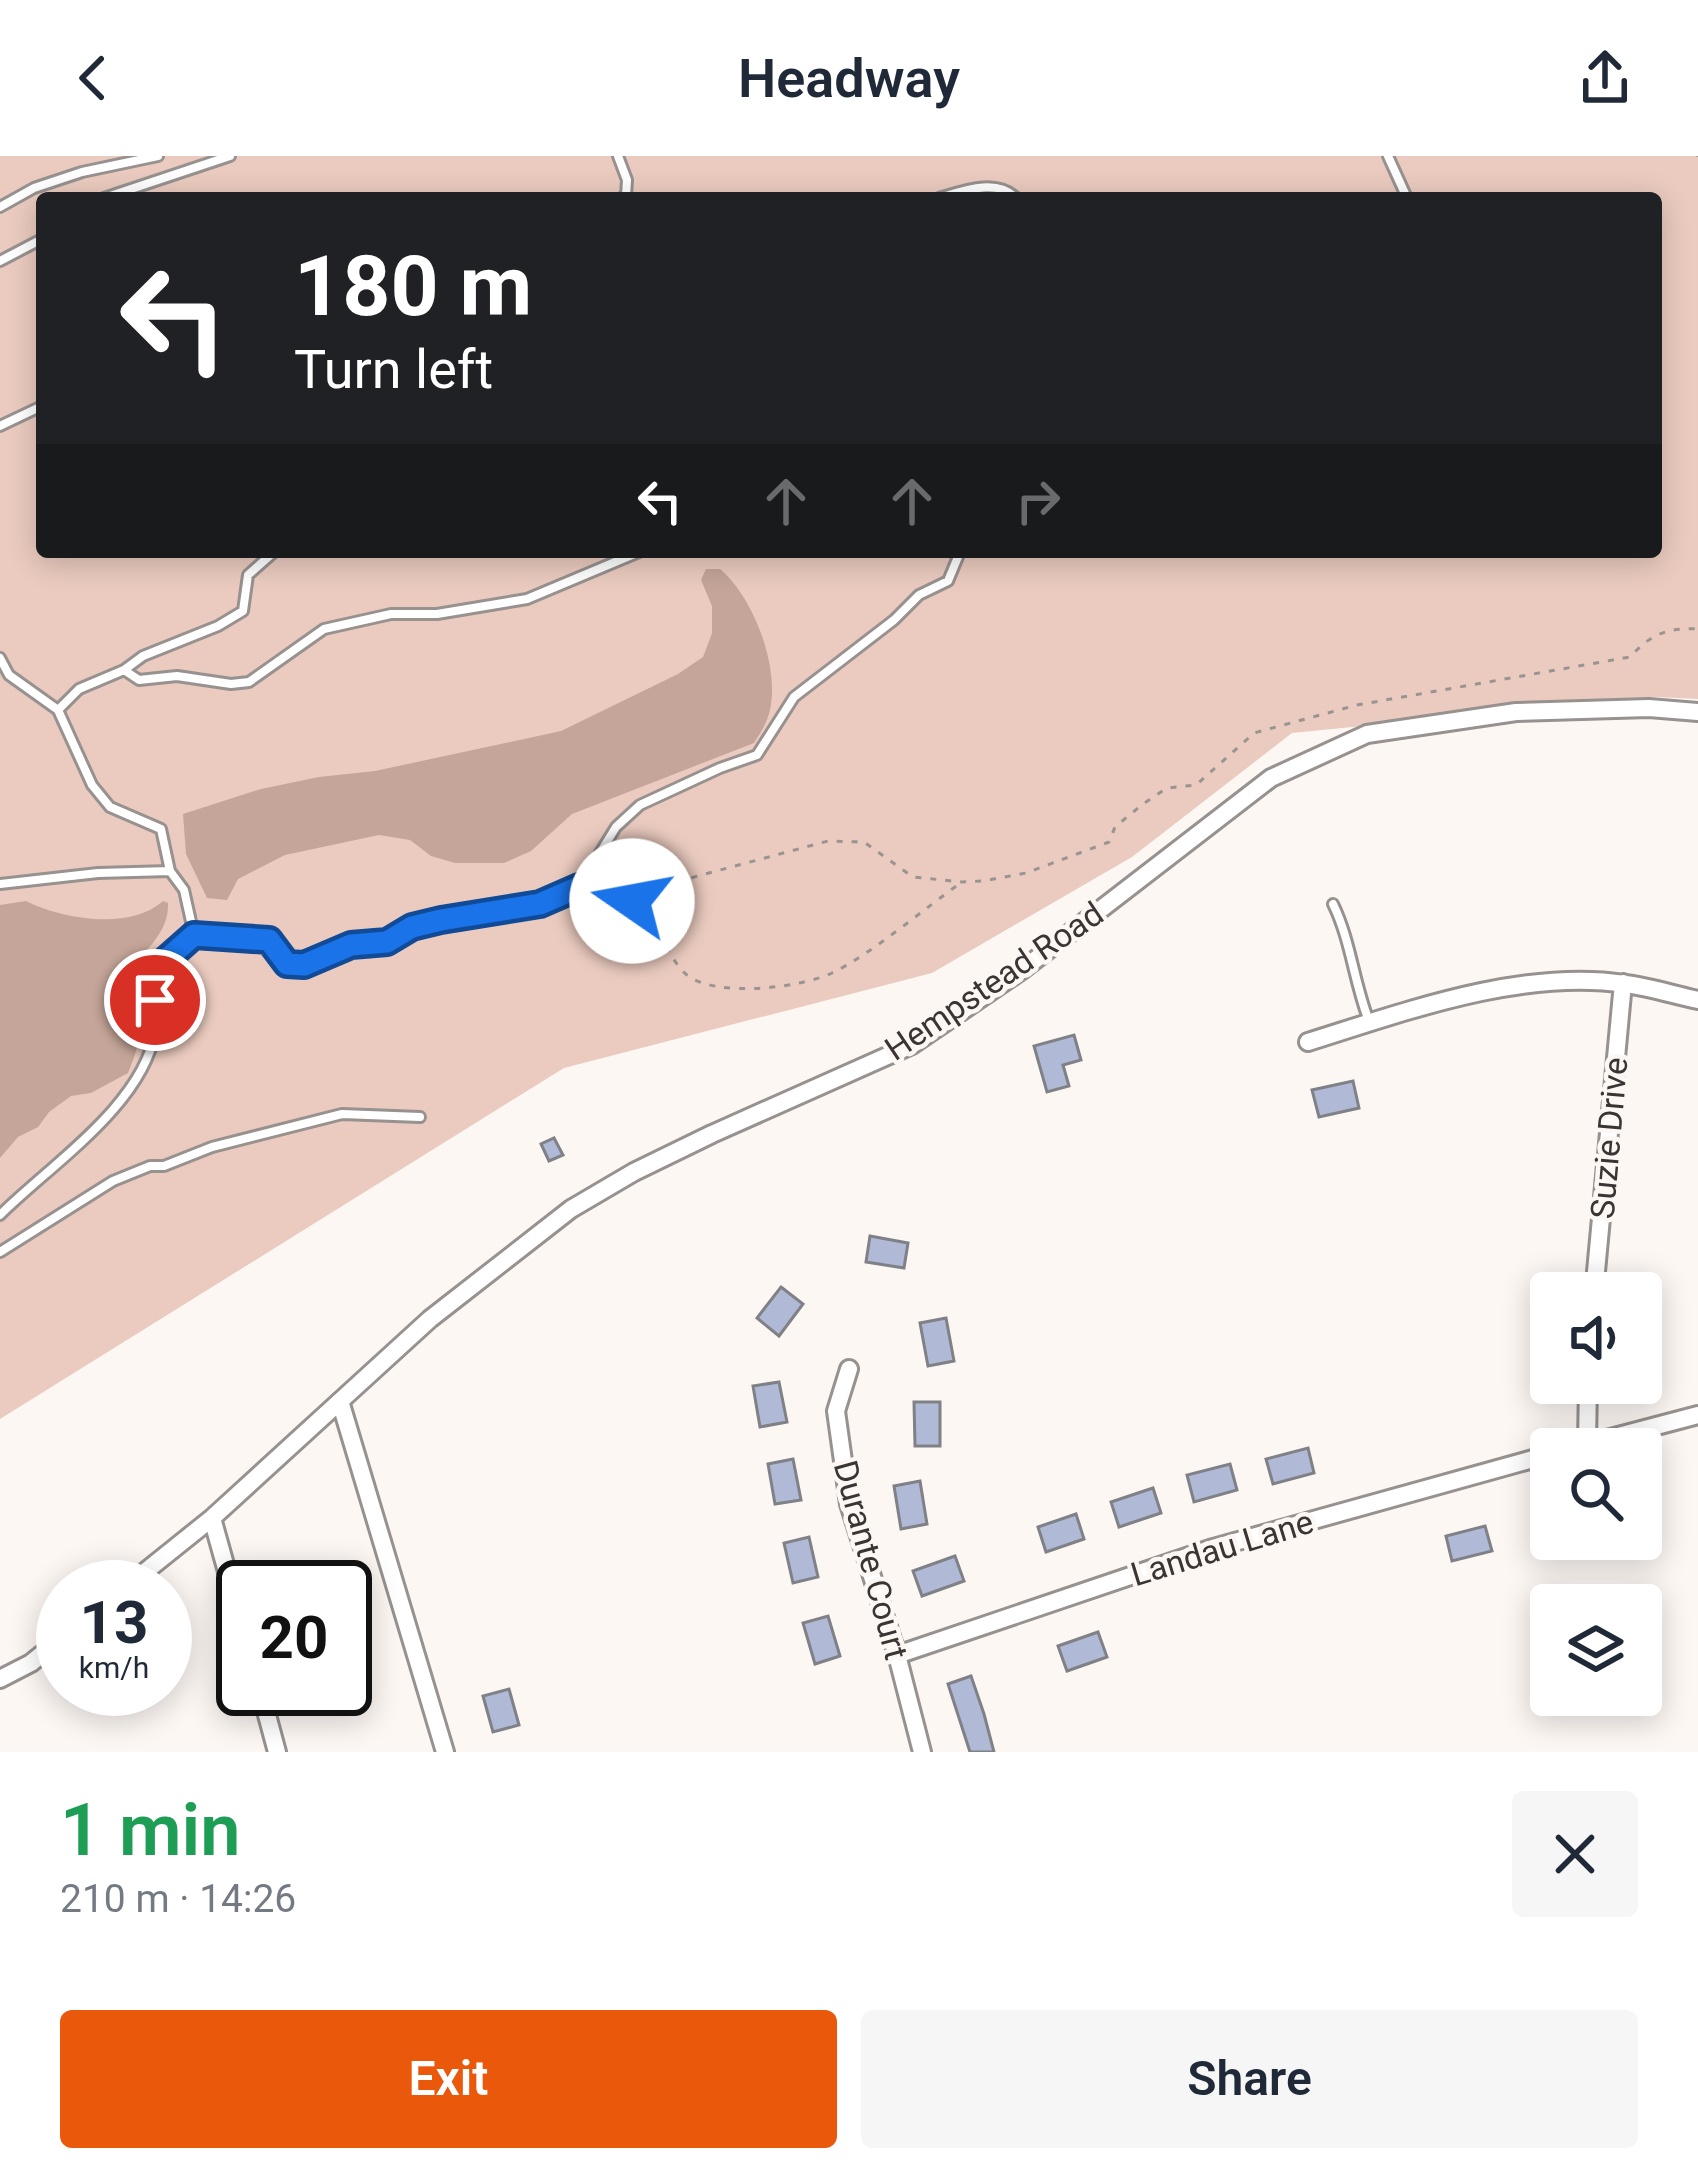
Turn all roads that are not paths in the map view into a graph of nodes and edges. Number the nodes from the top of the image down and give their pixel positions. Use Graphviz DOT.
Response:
graph roads {
  1 [pos="158,156"];
  2 [pos="230,156"];
  3 [pos="618,156"];
  4 [pos="1388,156"];
  5 [pos="122,192"];
  6 [pos="626,192"];
  7 [pos="969,192"];
  8 [pos="1010,192"];
  9 [pos="1404,192"];
  10 [pos="0,207"];
  11 [pos="36,242"];
  12 [pos="0,261"];
  13 [pos="36,409"];
  14 [pos="0,426"];
  15 [pos="267,558"];
  16 [pos="624,558"];
  17 [pos="957,558"];
  18 [pos="0,658"];
  19 [pos="124,670"];
  20 [pos="58,710"];
  21 [pos="1698,712"];
  22 [pos="170,871"];
  23 [pos="0,884"];
  24 [pos="579,887"];
  25 [pos="660,903"];
  26 [pos="1333,904"];
  27 [pos="194,935"];
  28 [pos="1623,983"];
  29 [pos="1698,1000"];
  30 [pos="1370,1023"];
  31 [pos="1307,1042"];
  32 [pos="420,1117"];
  33 [pos="0,1215"];
  34 [pos="0,1252"];
  35 [pos="1596,1272"];
  36 [pos="849,1369"];
  37 [pos="340,1401"];
  38 [pos="1698,1415"];
  39 [pos="1648,1428"];
  40 [pos="1530,1460"];
  41 [pos="212,1518"];
  42 [pos="160,1560"];
  43 [pos="224,1560"];
  44 [pos="897,1655"];
  45 [pos="36,1659"];
  46 [pos="0,1679"];
  47 [pos="267,1716"];
  48 [pos="277,1752"];
  49 [pos="445,1752"];
  50 [pos="922,1752"];
  1 -- 10 [label="lane"];
  2 -- 5 [label="lane"];
  3 -- 6 [label="lane"];
  4 -- 9 [label="lane"];
  7 -- 8 [label="lane"];
  11 -- 12 [label="lane"];
  13 -- 14 [label="lane"];
  15 -- 19 [label="lane"];
  16 -- 19 [label="lane"];
  17 -- 24 [label="lane"];
  18 -- 20 [label="lane"];
  19 -- 20 [label="lane"];
  20 -- 22 [label="lane"];
  21 -- 37 [label="street, Hempstead Road"];
  22 -- 23 [label="lane"];
  22 -- 27 [label="lane"];
  24 -- 25 [label="lane"];
  24 -- 27 [label="lane"];
  26 -- 30 [label="lane"];
  27 -- 33 [label="lane"];
  28 -- 29 [label="street"];
  28 -- 30 [label="street"];
  28 -- 35 [label="street, Suzie Drive"];
  30 -- 31 [label="street"];
  32 -- 34 [label="lane"];
  36 -- 44 [label="street, Durante Court"];
  37 -- 41 [label="street, Hempstead Road"];
  37 -- 49 [label="street"];
  38 -- 39 [label="street"];
  40 -- 44 [label="street, Landau Lane"];
  41 -- 42 [label="street, Hempstead Road"];
  41 -- 43 [label="street"];
  44 -- 50 [label="street, Durante Court"];
  45 -- 46 [label="street"];
  47 -- 48 [label="street"];
}
